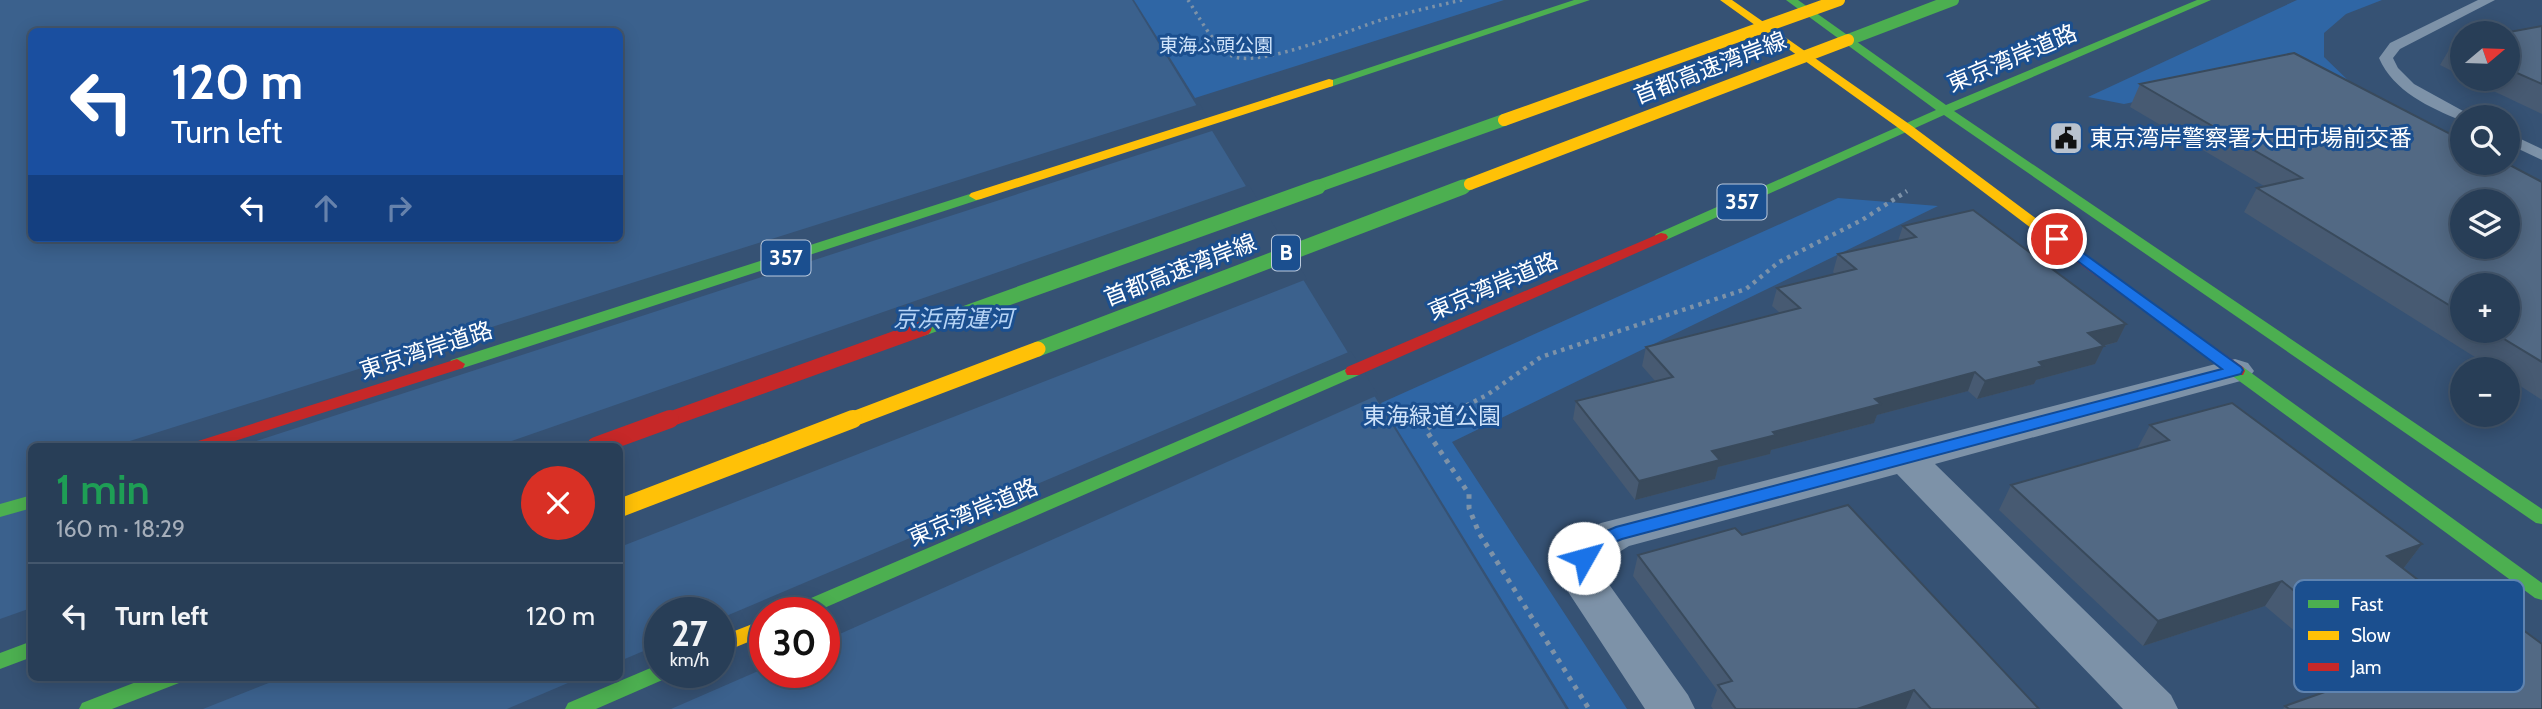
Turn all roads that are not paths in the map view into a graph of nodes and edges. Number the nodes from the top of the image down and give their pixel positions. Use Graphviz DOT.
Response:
graph roads {
  1 [pos="1585,0"];
  2 [pos="1725,0"];
  3 [pos="1791,0"];
  4 [pos="1839,0"];
  5 [pos="1953,0"];
  6 [pos="2206,0"];
  7 [pos="2488,0"];
  8 [pos="2450,109"];
  9 [pos="1946,111"];
  10 [pos="1908,129"];
  11 [pos="2520,144"];
  12 [pos="2542,155"];
  13 [pos="2235,370"];
  14 [pos="210,443"];
  15 [pos="604,443"];
  16 [pos="1905,458"];
  17 [pos="28,502"];
  18 [pos="623,507"];
  19 [pos="0,511"];
  20 [pos="2542,518"];
  21 [pos="2542,593"];
  22 [pos="832,597"];
  23 [pos="28,650"];
  24 [pos="0,661"];
  25 [pos="644,679"];
  26 [pos="162,681"];
  27 [pos="89,709"];
  28 [pos="575,709"];
  29 [pos="1671,709"];
  30 [pos="2154,709"];
  1 -- 14 [label="main road, 東京湾岸道路 / 357"];
  2 -- 10 [label="main road"];
  3 -- 9 [label="main road"];
  4 -- 15 [label="main road, 首都高速湾岸線 / B, bridge"];
  5 -- 18 [label="main road, 首都高速湾岸線 / B, bridge"];
  6 -- 9 [label="main road, 東京湾岸道路 / 357"];
  7 -- 8 [label="lane"];
  9 -- 10 [label="main road, 東京湾岸道路 / 357"];
  9 -- 20 [label="main road"];
  10 -- 13 [label="main road"];
  10 -- 22 [label="main road, 東京湾岸道路 / 357"];
  11 -- 12 [label="lane"];
  13 -- 16 [label="street"];
  13 -- 21 [label="main road"];
  16 -- 29 [label="street"];
  16 -- 30 [label="street"];
  17 -- 19 [label="main road"];
  23 -- 24 [label="main road"];
  25 -- 28 [label="main road"];
  26 -- 27 [label="main road"];
}
